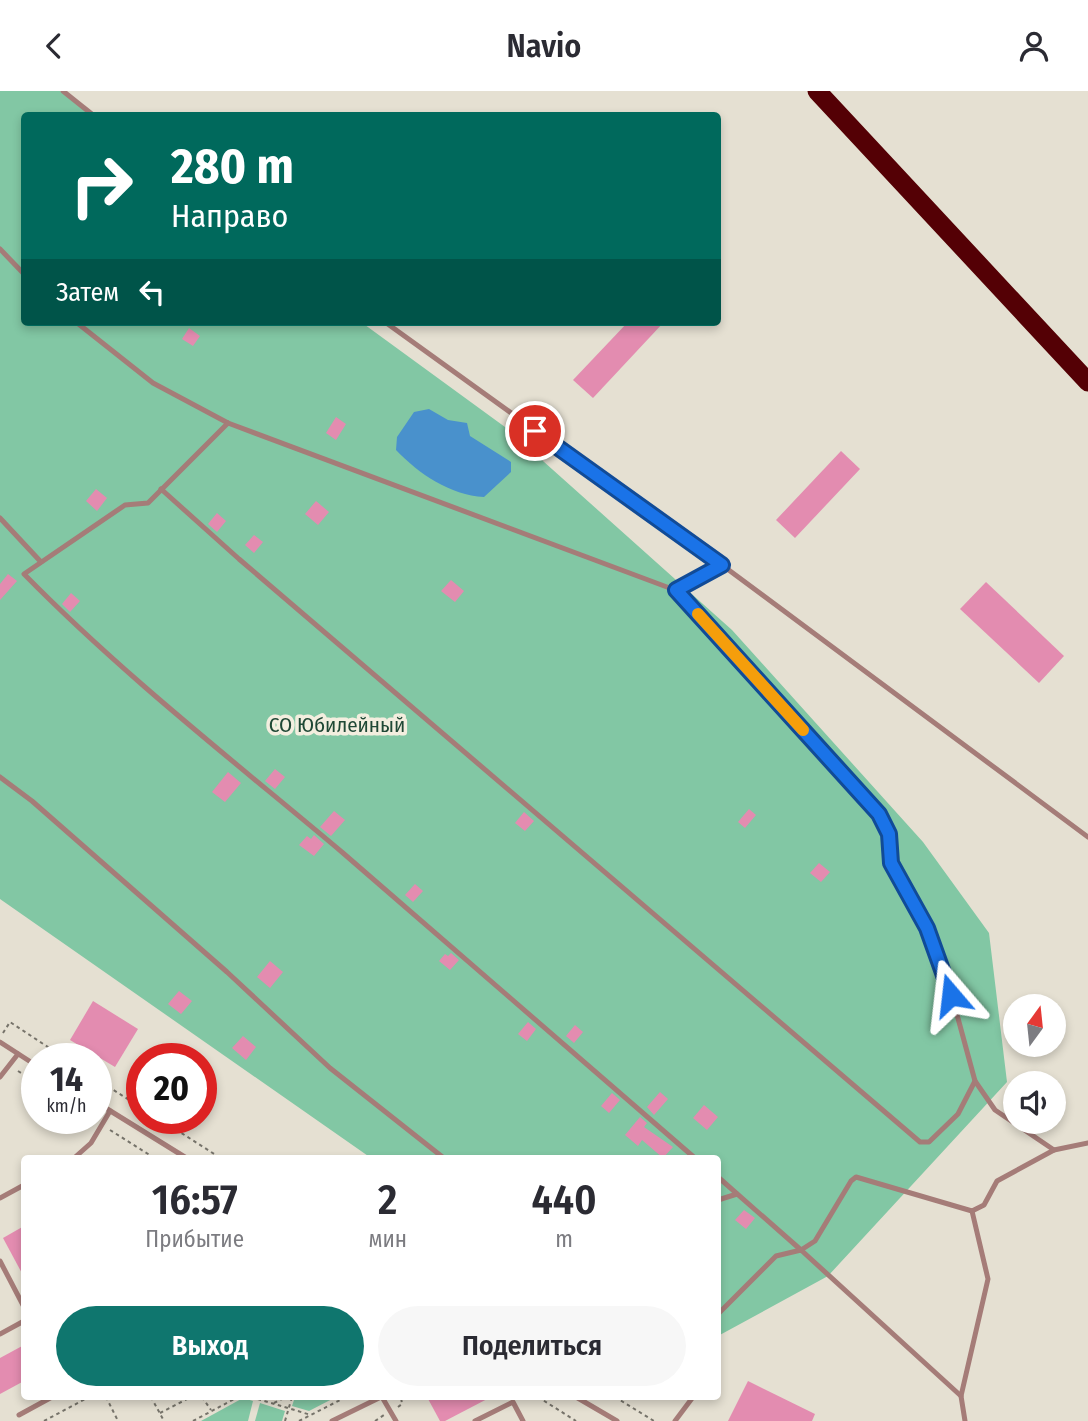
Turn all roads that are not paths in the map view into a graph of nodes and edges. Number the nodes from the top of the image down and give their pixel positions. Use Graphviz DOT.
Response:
graph roads {
  1 [pos="63,91"];
  2 [pos="817,91"];
  3 [pos="89,112"];
  4 [pos="0,249"];
  5 [pos="21,272"];
  6 [pos="81,326"];
  7 [pos="391,326"];
  8 [pos="1088,382"];
  9 [pos="229,423"];
  10 [pos="161,489"];
  11 [pos="0,518"];
  12 [pos="6,524"];
  13 [pos="0,530"];
  14 [pos="41,562"];
  15 [pos="722,565"];
  16 [pos="676,590"];
  17 [pos="0,777"];
  18 [pos="1088,837"];
  19 [pos="0,1039"];
  20 [pos="18,1054"];
  21 [pos="21,1056"];
  22 [pos="0,1077"];
  23 [pos="975,1081"];
  24 [pos="112,1112"];
  25 [pos="97,1134"];
  26 [pos="1088,1143"];
  27 [pos="1054,1150"];
  28 [pos="78,1155"];
  29 [pos="182,1155"];
  30 [pos="440,1155"];
  31 [pos="691,1155"];
  32 [pos="721,1180"];
  33 [pos="21,1187"];
  34 [pos="737,1194"];
  35 [pos="0,1198"];
  36 [pos="721,1199"];
  37 [pos="972,1211"];
  38 [pos="801,1250"];
  39 [pos="0,1261"];
  40 [pos="21,1301"];
  41 [pos="721,1311"];
  42 [pos="21,1323"];
  43 [pos="0,1335"];
  44 [pos="961,1396"];
  45 [pos="46,1400"];
  46 [pos="376,1400"];
  47 [pos="384,1400"];
  48 [pos="581,1400"];
  49 [pos="691,1400"];
  50 [pos="19,1415"];
  51 [pos="332,1421"];
  52 [pos="396,1421"];
  53 [pos="475,1421"];
  54 [pos="523,1421"];
  55 [pos="617,1421"];
  56 [pos="676,1421"];
  57 [pos="965,1421"];
  1 -- 3 [label="lane"];
  2 -- 8 [label="highway"];
  4 -- 5 [label="lane"];
  6 -- 9 [label="lane"];
  7 -- 15 [label="lane"];
  9 -- 10 [label="lane"];
  9 -- 16 [label="lane"];
  10 -- 14 [label="lane"];
  10 -- 23 [label="lane"];
  11 -- 12 [label="lane"];
  12 -- 13 [label="lane"];
  12 -- 14 [label="lane"];
  14 -- 31 [label="lane"];
  15 -- 16 [label="lane"];
  15 -- 18 [label="lane"];
  16 -- 23 [label="lane"];
  17 -- 30 [label="lane"];
  19 -- 20 [label="lane"];
  20 -- 21 [label="lane"];
  20 -- 22 [label="lane"];
  23 -- 27 [label="lane"];
  24 -- 29 [label="lane"];
  25 -- 28 [label="lane"];
  26 -- 27 [label="lane"];
  27 -- 37 [label="lane"];
  32 -- 34 [label="lane"];
  33 -- 35 [label="lane"];
  34 -- 36 [label="lane"];
  34 -- 38 [label="lane"];
  37 -- 38 [label="lane"];
  37 -- 44 [label="lane"];
  38 -- 41 [label="lane"];
  38 -- 44 [label="lane"];
  39 -- 40 [label="lane"];
  42 -- 43 [label="lane"];
  44 -- 57 [label="lane"];
  45 -- 50 [label="lane"];
  46 -- 51 [label="lane"];
  47 -- 52 [label="lane"];
  48 -- 55 [label="lane"];
  49 -- 56 [label="lane"];
  53 -- 54 [label="lane"];
}
